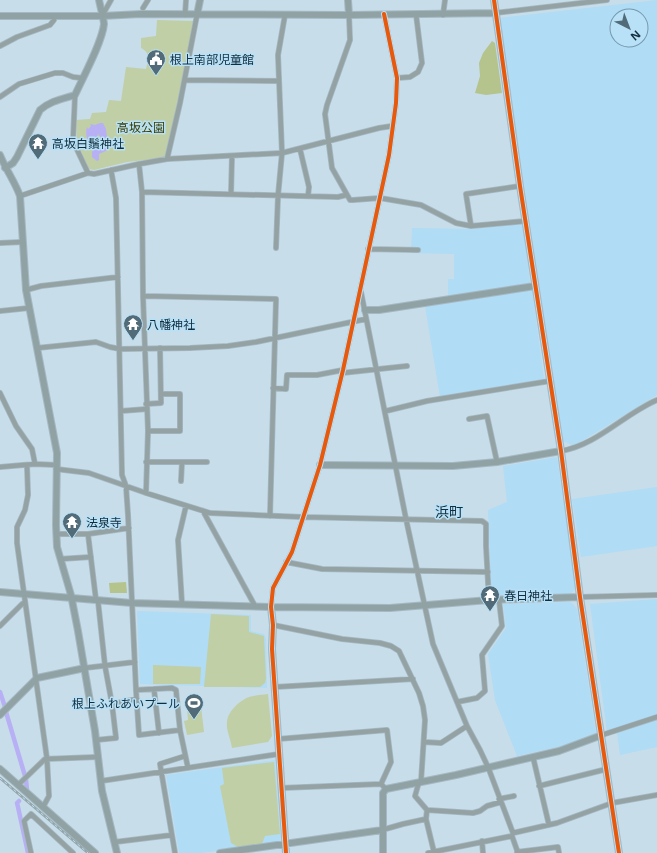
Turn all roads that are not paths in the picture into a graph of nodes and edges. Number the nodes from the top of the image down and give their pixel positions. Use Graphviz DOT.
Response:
graph roads {
  1 [pos="99,0"];
  2 [pos="111,0"];
  3 [pos="148,0"];
  4 [pos="186,0"];
  5 [pos="200,0"];
  6 [pos="348,0"];
  7 [pos="445,0"];
  8 [pos="494,0"];
  9 [pos="607,0"];
  10 [pos="143,8"];
  11 [pos="495,13"];
  12 [pos="384,14"];
  13 [pos="416,14"];
  14 [pos="185,15"];
  15 [pos="198,15"];
  16 [pos="285,15"];
  17 [pos="349,15"];
  18 [pos="443,15"];
  19 [pos="0,16"];
  20 [pos="54,16"];
  21 [pos="102,16"];
  22 [pos="0,46"];
  23 [pos="82,78"];
  24 [pos="397,78"];
  25 [pos="185,80"];
  26 [pos="279,81"];
  27 [pos="75,95"];
  28 [pos="0,97"];
  29 [pos="392,126"];
  30 [pos="328,142"];
  31 [pos="300,149"];
  32 [pos="282,153"];
  33 [pos="0,155"];
  34 [pos="232,156"];
  35 [pos="167,160"];
  36 [pos="139,164"];
  37 [pos="5,168"];
  38 [pos="111,170"];
  39 [pos="88,173"];
  40 [pos="520,186"];
  41 [pos="142,192"];
  42 [pos="231,194"];
  43 [pos="346,195"];
  44 [pos="20,196"];
  45 [pos="278,196"];
  46 [pos="308,196"];
  47 [pos="380,198"];
  48 [pos="526,221"];
  49 [pos="471,226"];
  50 [pos="0,242"];
  51 [pos="22,242"];
  52 [pos="276,248"];
  53 [pos="368,249"];
  54 [pos="418,250"];
  55 [pos="118,278"];
  56 [pos="535,286"];
  57 [pos="26,290"];
  58 [pos="360,290"];
  59 [pos="143,296"];
  60 [pos="29,308"];
  61 [pos="365,310"];
  62 [pos="0,311"];
  63 [pos="366,319"];
  64 [pos="353,322"];
  65 [pos="275,338"];
  66 [pos="37,348"];
  67 [pos="146,348"];
  68 [pos="160,348"];
  69 [pos="120,349"];
  70 [pos="406,366"];
  71 [pos="377,369"];
  72 [pos="343,371"];
  73 [pos="550,381"];
  74 [pos="274,388"];
  75 [pos="0,393"];
  76 [pos="161,394"];
  77 [pos="657,400"];
  78 [pos="146,404"];
  79 [pos="147,410"];
  80 [pos="121,411"];
  81 [pos="386,411"];
  82 [pos="469,419"];
  83 [pos="148,431"];
  84 [pos="561,451"];
  85 [pos="146,462"];
  86 [pos="182,462"];
  87 [pos="207,462"];
  88 [pos="497,462"];
  89 [pos="35,464"];
  90 [pos="320,465"];
  91 [pos="27,466"];
  92 [pos="396,466"];
  93 [pos="0,467"];
  94 [pos="56,467"];
  95 [pos="181,481"];
  96 [pos="126,486"];
  97 [pos="146,493"];
  98 [pos="186,506"];
  99 [pos="203,511"];
  100 [pos="270,516"];
  101 [pos="302,517"];
  102 [pos="406,519"];
  103 [pos="129,528"];
  104 [pos="56,534"];
  105 [pos="88,534"];
  106 [pos="91,557"];
  107 [pos="60,559"];
  108 [pos="286,562"];
  109 [pos="418,571"];
  110 [pos="488,572"];
  111 [pos="0,592"];
  112 [pos="24,594"];
  113 [pos="657,595"];
  114 [pos="580,597"];
  115 [pos="72,599"];
  116 [pos="97,600"];
  117 [pos="489,600"];
  118 [pos="499,600"];
  119 [pos="26,602"];
  120 [pos="132,603"];
  121 [pos="182,604"];
  122 [pos="425,605"];
  123 [pos="255,606"];
  124 [pos="271,607"];
  125 [pos="273,625"];
  126 [pos="0,626"];
  127 [pos="135,662"];
  128 [pos="105,666"];
  129 [pos="85,668"];
  130 [pos="37,678"];
  131 [pos="413,679"];
  132 [pos="275,687"];
  133 [pos="154,689"];
  134 [pos="136,690"];
  135 [pos="137,700"];
  136 [pos="457,702"];
  137 [pos="112,704"];
  138 [pos="0,715"];
  139 [pos="657,717"];
  140 [pos="467,726"];
  141 [pos="180,730"];
  142 [pos="159,732"];
  143 [pos="602,735"];
  144 [pos="278,739"];
  145 [pos="96,740"];
  146 [pos="424,742"];
  147 [pos="279,754"];
  148 [pos="185,756"];
  149 [pos="97,757"];
  150 [pos="532,757"];
  151 [pos="47,759"];
  152 [pos="488,767"];
  153 [pos="188,768"];
  154 [pos="607,769"];
  155 [pos="0,770"];
  156 [pos="161,772"];
  157 [pos="101,781"];
  158 [pos="420,782"];
  159 [pos="381,784"];
  160 [pos="18,785"];
  161 [pos="539,786"];
  162 [pos="281,788"];
  163 [pos="386,789"];
  164 [pos="657,795"];
  165 [pos="514,796"];
  166 [pos="500,800"];
  167 [pos="612,803"];
  168 [pos="43,807"];
  169 [pos="427,810"];
  170 [pos="426,819"];
  171 [pos="549,825"];
  172 [pos="382,830"];
  173 [pos="172,835"];
  174 [pos="513,835"];
  175 [pos="482,841"];
  176 [pos="115,842"];
  177 [pos="285,844"];
  178 [pos="446,851"];
  179 [pos="434,852"];
  180 [pos="517,852"];
  181 [pos="31,853"];
  182 [pos="73,853"];
  183 [pos="95,853"];
  184 [pos="117,853"];
  185 [pos="175,853"];
  186 [pos="220,853"];
  187 [pos="286,853"];
  188 [pos="383,853"];
  189 [pos="428,853"];
  190 [pos="483,853"];
  191 [pos="559,853"];
  192 [pos="619,853"];
  1 -- 21 [label="street"];
  2 -- 21 [label="street"];
  3 -- 10 [label="street"];
  4 -- 14 [label="street"];
  5 -- 15 [label="street"];
  6 -- 17 [label="street"];
  7 -- 18 [label="street"];
  8 -- 11 [label="street"];
  9 -- 11 [label="street"];
  11 -- 18 [label="street"];
  11 -- 40 [label="street"];
  12 -- 13 [label="street"];
  12 -- 17 [label="street"];
  12 -- 24 [label="street"];
  13 -- 18 [label="street"];
  13 -- 24 [label="street"];
  14 -- 15 [label="street"];
  14 -- 21 [label="street"];
  15 -- 16 [label="street"];
  15 -- 25 [label="street"];
  16 -- 17 [label="street"];
  16 -- 26 [label="street"];
  17 -- 30 [label="street"];
  19 -- 20 [label="street"];
  20 -- 21 [label="street"];
  20 -- 22 [label="street"];
  21 -- 23 [label="street"];
  23 -- 27 [label="street"];
  23 -- 28 [label="street"];
  24 -- 29 [label="street"];
  25 -- 26 [label="street"];
  25 -- 35 [label="street"];
  26 -- 32 [label="street"];
  27 -- 37 [label="street"];
  27 -- 39 [label="street"];
  29 -- 30 [label="street"];
  29 -- 47 [label="street"];
  30 -- 31 [label="street"];
  30 -- 43 [label="street"];
  31 -- 32 [label="street"];
  31 -- 46 [label="street"];
  32 -- 34 [label="street"];
  32 -- 45 [label="street"];
  33 -- 37 [label="street"];
  34 -- 35 [label="street"];
  34 -- 42 [label="street"];
  35 -- 36 [label="street"];
  36 -- 38 [label="street"];
  36 -- 41 [label="street"];
  37 -- 44 [label="street"];
  38 -- 39 [label="street"];
  38 -- 55 [label="street"];
  39 -- 44 [label="street"];
  40 -- 48 [label="street"];
  40 -- 49 [label="street"];
  41 -- 42 [label="street"];
  41 -- 59 [label="street"];
  42 -- 45 [label="street"];
  43 -- 46 [label="street"];
  43 -- 47 [label="street"];
  44 -- 51 [label="street"];
  45 -- 46 [label="street"];
  45 -- 52 [label="street"];
  47 -- 49 [label="street"];
  47 -- 53 [label="street"];
  48 -- 49 [label="street"];
  48 -- 56 [label="street"];
  50 -- 51 [label="street"];
  51 -- 57 [label="street"];
  53 -- 54 [label="street"];
  53 -- 58 [label="street"];
  55 -- 57 [label="street"];
  55 -- 69 [label="street"];
  56 -- 61 [label="street"];
  56 -- 73 [label="street"];
  57 -- 60 [label="street"];
  58 -- 61 [label="street"];
  58 -- 64 [label="street"];
  59 -- 65 [label="street"];
  59 -- 67 [label="street"];
  60 -- 62 [label="street"];
  60 -- 66 [label="street"];
  61 -- 63 [label="street"];
  63 -- 64 [label="street"];
  63 -- 71 [label="street"];
  64 -- 65 [label="street"];
  64 -- 72 [label="street"];
  65 -- 68 [label="street"];
  65 -- 74 [label="street"];
  66 -- 69 [label="street"];
  66 -- 94 [label="street"];
  67 -- 68 [label="street"];
  67 -- 69 [label="street"];
  67 -- 78 [label="street"];
  68 -- 76 [label="street"];
  69 -- 80 [label="street"];
  70 -- 71 [label="street"];
  71 -- 72 [label="street"];
  71 -- 81 [label="street"];
  72 -- 74 [label="street"];
  72 -- 90 [label="street"];
  73 -- 81 [label="street"];
  73 -- 84 [label="street"];
  74 -- 100 [label="street"];
  75 -- 89 [label="street"];
  76 -- 78 [label="street"];
  76 -- 83 [label="street"];
  77 -- 84 [label="street"];
  78 -- 79 [label="street"];
  79 -- 80 [label="street"];
  79 -- 83 [label="street"];
  80 -- 96 [label="street"];
  81 -- 92 [label="street"];
  82 -- 88 [label="street"];
  83 -- 85 [label="street"];
  84 -- 88 [label="street"];
  84 -- 114 [label="street"];
  85 -- 86 [label="street"];
  85 -- 97 [label="street"];
  86 -- 87 [label="street"];
  86 -- 95 [label="street"];
  88 -- 92 [label="street"];
  89 -- 91 [label="street"];
  89 -- 94 [label="street"];
  90 -- 92 [label="street"];
  90 -- 101 [label="street"];
  91 -- 93 [label="street"];
  91 -- 112 [label="street"];
  92 -- 102 [label="street"];
  94 -- 96 [label="street"];
  94 -- 104 [label="street"];
  96 -- 97 [label="street"];
  96 -- 103 [label="street"];
  97 -- 98 [label="street"];
  98 -- 99 [label="street"];
  98 -- 121 [label="street"];
  99 -- 100 [label="street"];
  99 -- 123 [label="street"];
  100 -- 101 [label="street"];
  101 -- 102 [label="street"];
  101 -- 108 [label="street"];
  102 -- 109 [label="street"];
  102 -- 110 [label="street"];
  103 -- 105 [label="street"];
  103 -- 120 [label="street"];
  104 -- 105 [label="street"];
  104 -- 107 [label="street"];
  105 -- 106 [label="street"];
  106 -- 107 [label="street"];
  106 -- 116 [label="street"];
  107 -- 115 [label="street"];
  108 -- 109 [label="street"];
  108 -- 124 [label="street"];
  109 -- 110 [label="street"];
  109 -- 122 [label="street"];
  110 -- 117 [label="street"];
  111 -- 112 [label="street"];
  112 -- 115 [label="street"];
  112 -- 119 [label="street"];
  113 -- 114 [label="street"];
  114 -- 118 [label="street"];
  114 -- 143 [label="street"];
  115 -- 116 [label="street"];
  115 -- 129 [label="street"];
  116 -- 120 [label="street"];
  116 -- 128 [label="street"];
  117 -- 118 [label="street"];
  117 -- 122 [label="street"];
  118 -- 136 [label="street"];
  119 -- 126 [label="street"];
  119 -- 130 [label="street"];
  120 -- 121 [label="street"];
  120 -- 127 [label="street"];
  121 -- 123 [label="street"];
  122 -- 124 [label="street"];
  122 -- 136 [label="street"];
  123 -- 124 [label="street"];
  124 -- 125 [label="street"];
  125 -- 131 [label="street"];
  125 -- 132 [label="street"];
  127 -- 128 [label="street"];
  127 -- 134 [label="street"];
  128 -- 129 [label="street"];
  128 -- 137 [label="street"];
  129 -- 130 [label="street"];
  129 -- 145 [label="street"];
  130 -- 138 [label="street"];
  130 -- 151 [label="street"];
  131 -- 132 [label="street"];
  131 -- 146 [label="street"];
  132 -- 144 [label="street"];
  133 -- 134 [label="street"];
  133 -- 141 [label="street"];
  133 -- 142 [label="street"];
  134 -- 135 [label="street"];
  135 -- 137 [label="street"];
  135 -- 142 [label="street"];
  136 -- 140 [label="street"];
  137 -- 145 [label="street"];
  139 -- 143 [label="street"];
  140 -- 146 [label="street"];
  140 -- 152 [label="street"];
  141 -- 142 [label="street"];
  141 -- 148 [label="street"];
  143 -- 150 [label="street"];
  143 -- 154 [label="street"];
  144 -- 147 [label="street"];
  144 -- 159 [label="street"];
  145 -- 149 [label="street"];
  146 -- 158 [label="street"];
  147 -- 153 [label="street"];
  147 -- 162 [label="street"];
  148 -- 153 [label="street"];
  148 -- 156 [label="street"];
  149 -- 151 [label="street"];
  149 -- 157 [label="street"];
  150 -- 152 [label="street"];
  150 -- 161 [label="street"];
  151 -- 160 [label="street"];
  151 -- 168 [label="street"];
  152 -- 158 [label="street"];
  152 -- 166 [label="street"];
  153 -- 156 [label="street"];
  154 -- 161 [label="street"];
  154 -- 167 [label="street"];
  155 -- 160 [label="street"];
  156 -- 157 [label="street"];
  156 -- 173 [label="street"];
  157 -- 176 [label="street"];
  158 -- 163 [label="street"];
  158 -- 169 [label="street"];
  159 -- 162 [label="street"];
  159 -- 163 [label="street"];
  160 -- 168 [label="street"];
  161 -- 171 [label="street"];
  162 -- 177 [label="street"];
  163 -- 172 [label="street"];
  164 -- 167 [label="street"];
  165 -- 166 [label="street"];
  166 -- 169 [label="street"];
  166 -- 174 [label="street"];
  167 -- 171 [label="street"];
  167 -- 192 [label="street"];
  168 -- 183 [label="street"];
  169 -- 170 [label="street"];
  170 -- 172 [label="street"];
  170 -- 179 [label="street"];
  171 -- 174 [label="street"];
  172 -- 177 [label="street"];
  172 -- 188 [label="street"];
  173 -- 176 [label="street"];
  173 -- 185 [label="street"];
  174 -- 175 [label="street"];
  174 -- 180 [label="street"];
  175 -- 178 [label="street"];
  175 -- 190 [label="street"];
  176 -- 184 [label="street"];
  177 -- 186 [label="street"];
  177 -- 187 [label="street"];
  178 -- 179 [label="street"];
  179 -- 189 [label="street"];
  180 -- 191 [label="street"];
  181 -- 182 [label="street"];
}
